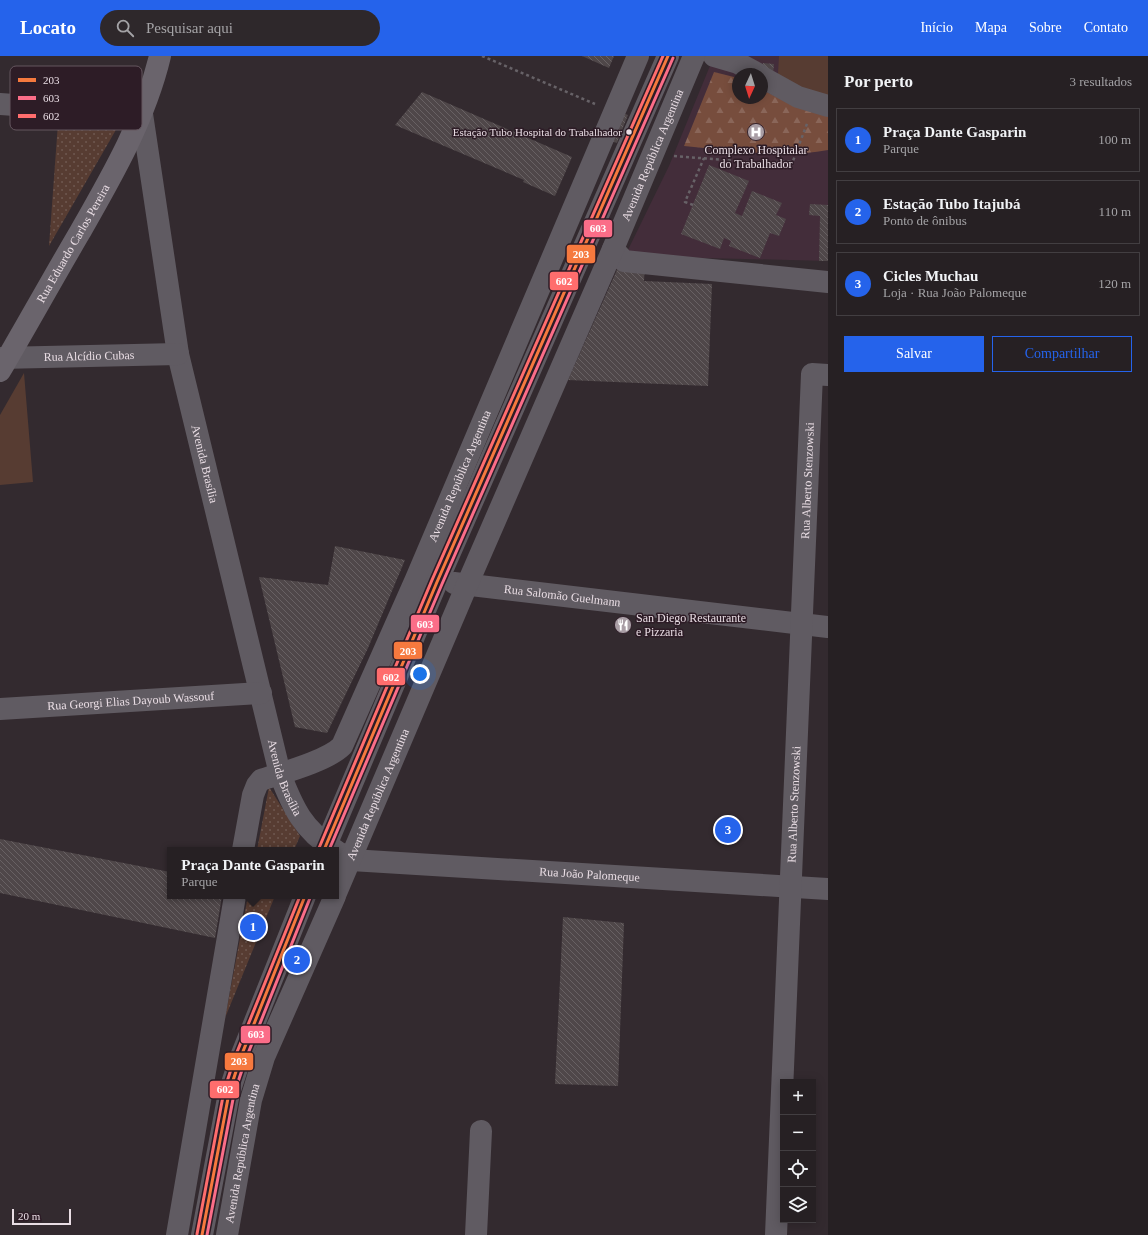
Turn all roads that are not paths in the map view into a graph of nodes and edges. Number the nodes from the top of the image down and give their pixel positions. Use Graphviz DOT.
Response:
graph roads {
  1 [pos="160,56"];
  2 [pos="638,56"];
  3 [pos="668,56"];
  4 [pos="694,56"];
  5 [pos="714,56"];
  6 [pos="744,59"];
  7 [pos="752,68"];
  8 [pos="768,80"];
  9 [pos="0,104"];
  10 [pos="10,105"];
  11 [pos="819,110"];
  12 [pos="142,114"];
  13 [pos="134,130"];
  14 [pos="613,249"];
  15 [pos="828,282"];
  16 [pos="178,354"];
  17 [pos="2,362"];
  18 [pos="820,374"];
  19 [pos="426,580"];
  20 [pos="467,585"];
  21 [pos="802,624"];
  22 [pos="828,627"];
  23 [pos="261,693"];
  24 [pos="0,709"];
  25 [pos="280,774"];
  26 [pos="244,847"];
  27 [pos="330,847"];
  28 [pos="335,847"];
  29 [pos="336,847"];
  30 [pos="339,851"];
  31 [pos="791,886"];
  32 [pos="828,889"];
  33 [pos="235,899"];
  34 [pos="304,899"];
  35 [pos="333,899"];
  36 [pos="481,1131"];
  37 [pos="177,1235"];
  38 [pos="202,1235"];
  39 [pos="228,1235"];
  40 [pos="476,1235"];
  41 [pos="776,1235"];
  1 -- 12 [label="main road, Avenida Brasília"];
  2 -- 19 [label="street, Avenida República Argentina"];
  3 -- 19 [label="street"];
  4 -- 14 [label="street, Avenida República Argentina"];
  5 -- 6 [label="street"];
  6 -- 7 [label="street"];
  8 -- 11 [label="street"];
  9 -- 10 [label="street"];
  12 -- 16 [label="street, Avenida Brasília"];
  13 -- 17 [label="main road, Rua Eduardo Carlos Pereira"];
  14 -- 15 [label="street"];
  14 -- 20 [label="street, Avenida República Argentina"];
  16 -- 17 [label="street, Rua Alcídio Cubas"];
  16 -- 23 [label="street, Avenida Brasília"];
  18 -- 21 [label="street, Rua Alberto Stenzowski"];
  19 -- 20 [label="street, Rua Salomão Guelmann"];
  19 -- 25 [label="street, Avenida República Argentina"];
  19 -- 28 [label="street"];
  20 -- 21 [label="street, Rua Salomão Guelmann"];
  20 -- 29 [label="street, Avenida República Argentina"];
  21 -- 22 [label="street, Rua Salomão Guelmann"];
  21 -- 31 [label="street, Rua Alberto Stenzowski"];
  23 -- 24 [label="street, Rua Georgi Elias Dayoub Wassouf"];
  23 -- 25 [label="street, Avenida Brasília"];
  25 -- 26 [label="street, Avenida República Argentina"];
  25 -- 27 [label="street, Avenida Brasília"];
  30 -- 31 [label="street, Rua João Palomeque"];
  31 -- 32 [label="street, Rua João Palomeque"];
  31 -- 41 [label="street, Rua Alberto Stenzowski"];
  33 -- 37 [label="street"];
  34 -- 38 [label="street"];
  35 -- 39 [label="street, Avenida República Argentina"];
  36 -- 40 [label="street"];
}
